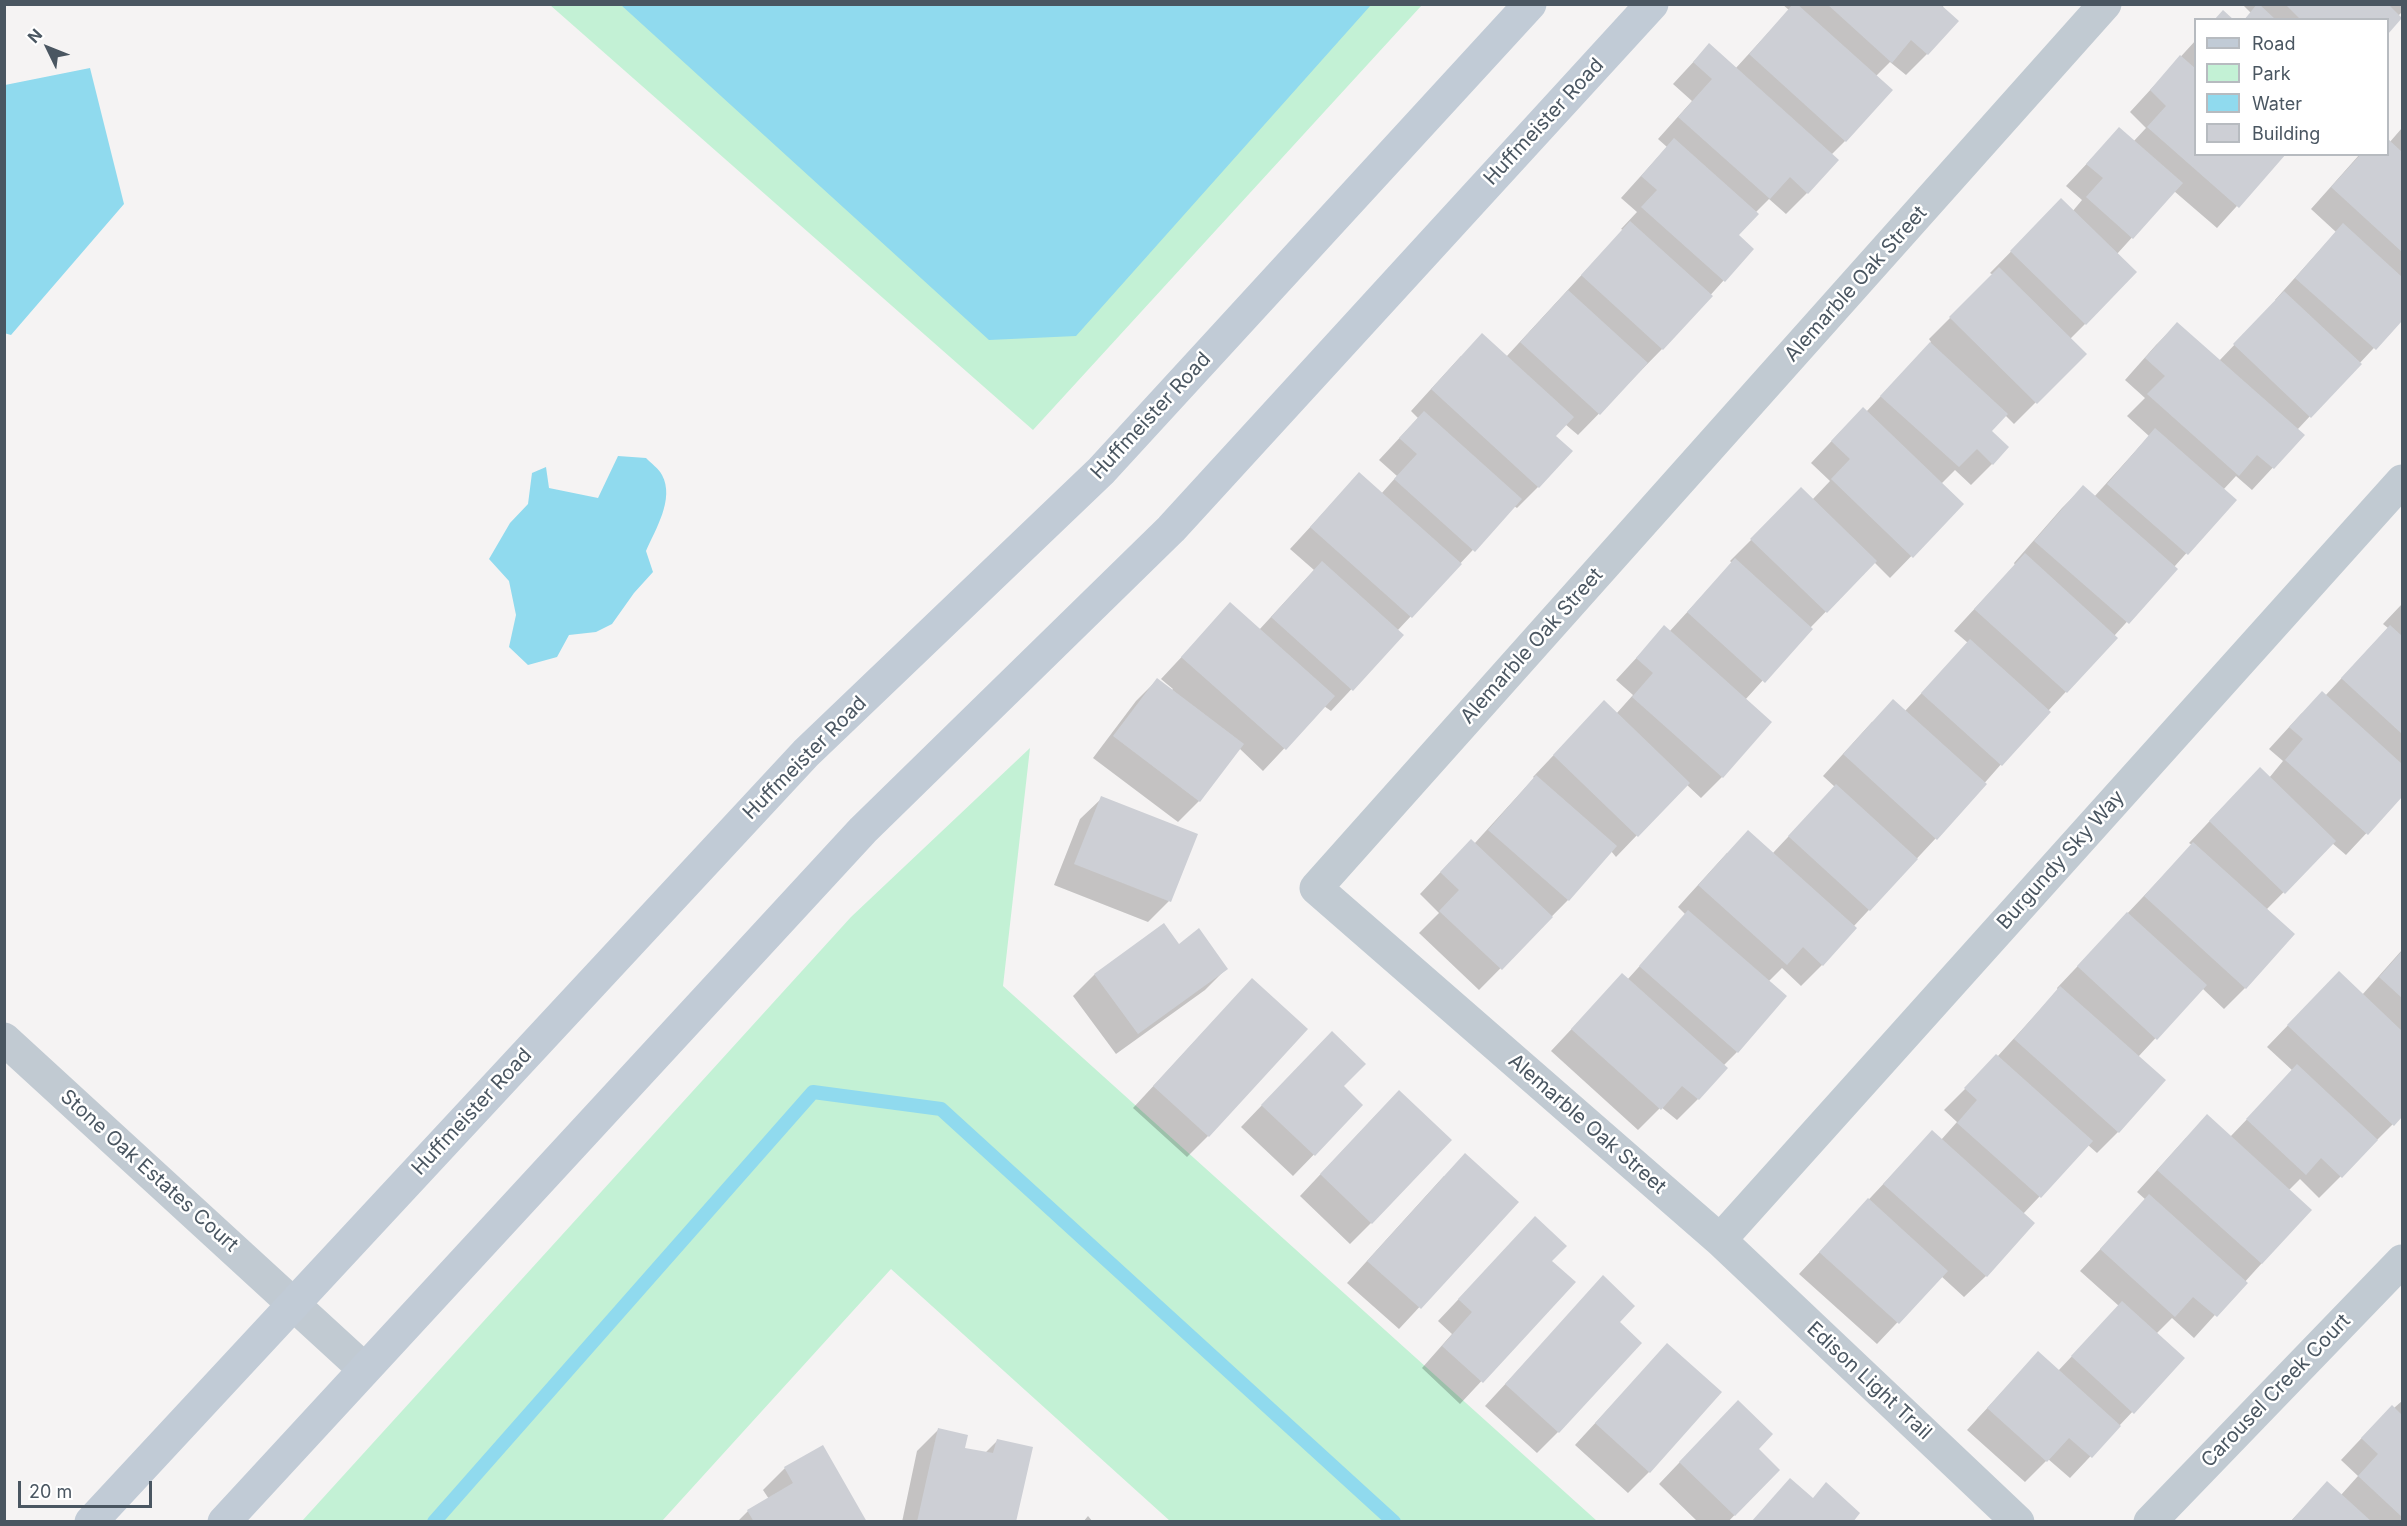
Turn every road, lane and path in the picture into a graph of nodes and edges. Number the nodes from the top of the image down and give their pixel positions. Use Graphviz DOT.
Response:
graph roads {
  1 [pos="1530,4"];
  2 [pos="1652,4"];
  3 [pos="2105,4"];
  4 [pos="2403,482"];
  5 [pos="4,1039"];
  6 [pos="1720,1240"];
  7 [pos="2403,1261"];
  8 [pos="294,1304"];
  9 [pos="364,1369"];
  10 [pos="91,1521"];
  11 [pos="224,1521"];
  12 [pos="2018,1521"];
  13 [pos="2150,1521"];
  1 -- 8 [label="main road, Huffmeister Road"];
  2 -- 9 [label="main road, Huffmeister Road"];
  3 -- 6 [label="street, Alemarble Oak Street"];
  4 -- 6 [label="street, Burgundy Sky Way"];
  5 -- 8 [label="street, Stone Oak Estates Court"];
  6 -- 12 [label="street, Edison Light Trail"];
  7 -- 13 [label="street, Carousel Creek Court"];
  8 -- 9 [label="street, Stone Oak Estates Court"];
  8 -- 10 [label="main road, Huffmeister Road"];
  9 -- 11 [label="main road, Huffmeister Road"];
}
